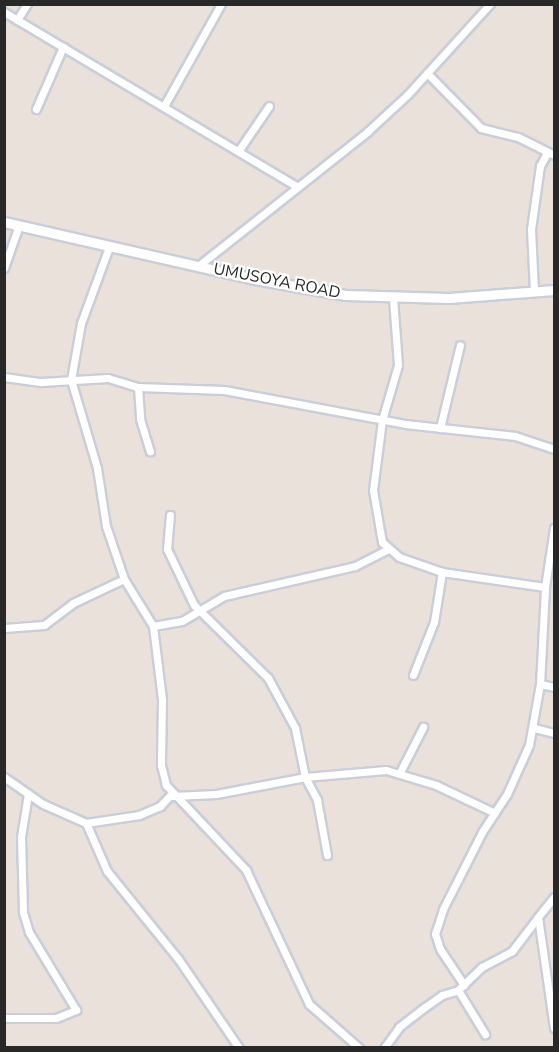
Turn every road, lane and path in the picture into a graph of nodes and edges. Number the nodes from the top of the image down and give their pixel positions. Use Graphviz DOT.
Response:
graph roads {
  1 [pos="27,4"];
  2 [pos="221,4"];
  3 [pos="490,4"];
  4 [pos="4,12"];
  5 [pos="17,20"];
  6 [pos="63,47"];
  7 [pos="428,73"];
  8 [pos="164,106"];
  9 [pos="269,106"];
  10 [pos="36,109"];
  11 [pos="238,150"];
  12 [pos="551,154"];
  13 [pos="297,187"];
  14 [pos="4,222"];
  15 [pos="19,225"];
  16 [pos="109,247"];
  17 [pos="198,266"];
  18 [pos="4,268"];
  19 [pos="554,290"];
  20 [pos="534,291"];
  21 [pos="555,296"];
  22 [pos="393,298"];
  23 [pos="460,345"];
  24 [pos="4,376"];
  25 [pos="71,380"];
  26 [pos="138,387"];
  27 [pos="382,420"];
  28 [pos="440,428"];
  29 [pos="555,449"];
  30 [pos="150,452"];
  31 [pos="170,514"];
  32 [pos="555,528"];
  33 [pos="387,550"];
  34 [pos="442,572"];
  35 [pos="124,579"];
  36 [pos="545,587"];
  37 [pos="199,610"];
  38 [pos="153,626"];
  39 [pos="4,628"];
  40 [pos="413,675"];
  41 [pos="540,684"];
  42 [pos="555,687"];
  43 [pos="423,727"];
  44 [pos="534,728"];
  45 [pos="555,733"];
  46 [pos="400,772"];
  47 [pos="4,777"];
  48 [pos="305,777"];
  49 [pos="28,794"];
  50 [pos="172,795"];
  51 [pos="495,813"];
  52 [pos="86,823"];
  53 [pos="327,855"];
  54 [pos="555,897"];
  55 [pos="538,917"];
  56 [pos="525,932"];
  57 [pos="539,933"];
  58 [pos="461,988"];
  59 [pos="554,1007"];
  60 [pos="4,1018"];
  61 [pos="555,1028"];
  62 [pos="485,1034"];
  63 [pos="239,1047"];
  64 [pos="359,1047"];
  65 [pos="384,1047"];
  1 -- 5 [label="street"];
  2 -- 8 [label="street"];
  3 -- 7 [label="street"];
  4 -- 5 [label="street"];
  5 -- 6 [label="street"];
  6 -- 8 [label="street"];
  6 -- 10 [label="street"];
  7 -- 12 [label="street"];
  7 -- 13 [label="street"];
  8 -- 11 [label="street"];
  9 -- 11 [label="street"];
  11 -- 13 [label="street"];
  12 -- 20 [label="street"];
  13 -- 17 [label="street"];
  14 -- 15 [label="main road, UMUSOYA ROAD"];
  15 -- 16 [label="main road, UMUSOYA ROAD"];
  15 -- 18 [label="street"];
  16 -- 17 [label="main road, UMUSOYA ROAD"];
  16 -- 25 [label="street"];
  17 -- 22 [label="main road, UMUSOYA ROAD"];
  19 -- 20 [label="main road, UMUSOYA ROAD"];
  19 -- 21 [label="street"];
  20 -- 22 [label="main road, UMUSOYA ROAD"];
  22 -- 27 [label="street"];
  23 -- 28 [label="street"];
  24 -- 25 [label="street"];
  25 -- 26 [label="street"];
  25 -- 35 [label="street"];
  26 -- 27 [label="street"];
  26 -- 30 [label="street"];
  27 -- 28 [label="street"];
  27 -- 33 [label="street"];
  28 -- 29 [label="street"];
  31 -- 37 [label="street"];
  32 -- 36 [label="street"];
  33 -- 34 [label="street"];
  33 -- 37 [label="street"];
  34 -- 36 [label="street"];
  34 -- 40 [label="street"];
  35 -- 38 [label="street"];
  35 -- 39 [label="street"];
  36 -- 41 [label="street"];
  37 -- 38 [label="street"];
  37 -- 48 [label="street"];
  38 -- 50 [label="street"];
  41 -- 42 [label="street"];
  41 -- 44 [label="street"];
  43 -- 46 [label="street"];
  44 -- 45 [label="street"];
  44 -- 51 [label="street"];
  46 -- 48 [label="street"];
  46 -- 51 [label="street"];
  47 -- 49 [label="street"];
  48 -- 50 [label="street"];
  48 -- 53 [label="street"];
  49 -- 52 [label="street"];
  49 -- 60 [label="street"];
  50 -- 52 [label="street"];
  50 -- 64 [label="street"];
  51 -- 58 [label="street"];
  52 -- 63 [label="street"];
  54 -- 55 [label="street"];
  55 -- 56 [label="street"];
  55 -- 57 [label="street"];
  56 -- 57 [label="street"];
  56 -- 58 [label="street"];
  57 -- 59 [label="street"];
  58 -- 62 [label="street"];
  58 -- 65 [label="street"];
  59 -- 61 [label="street"];
}
